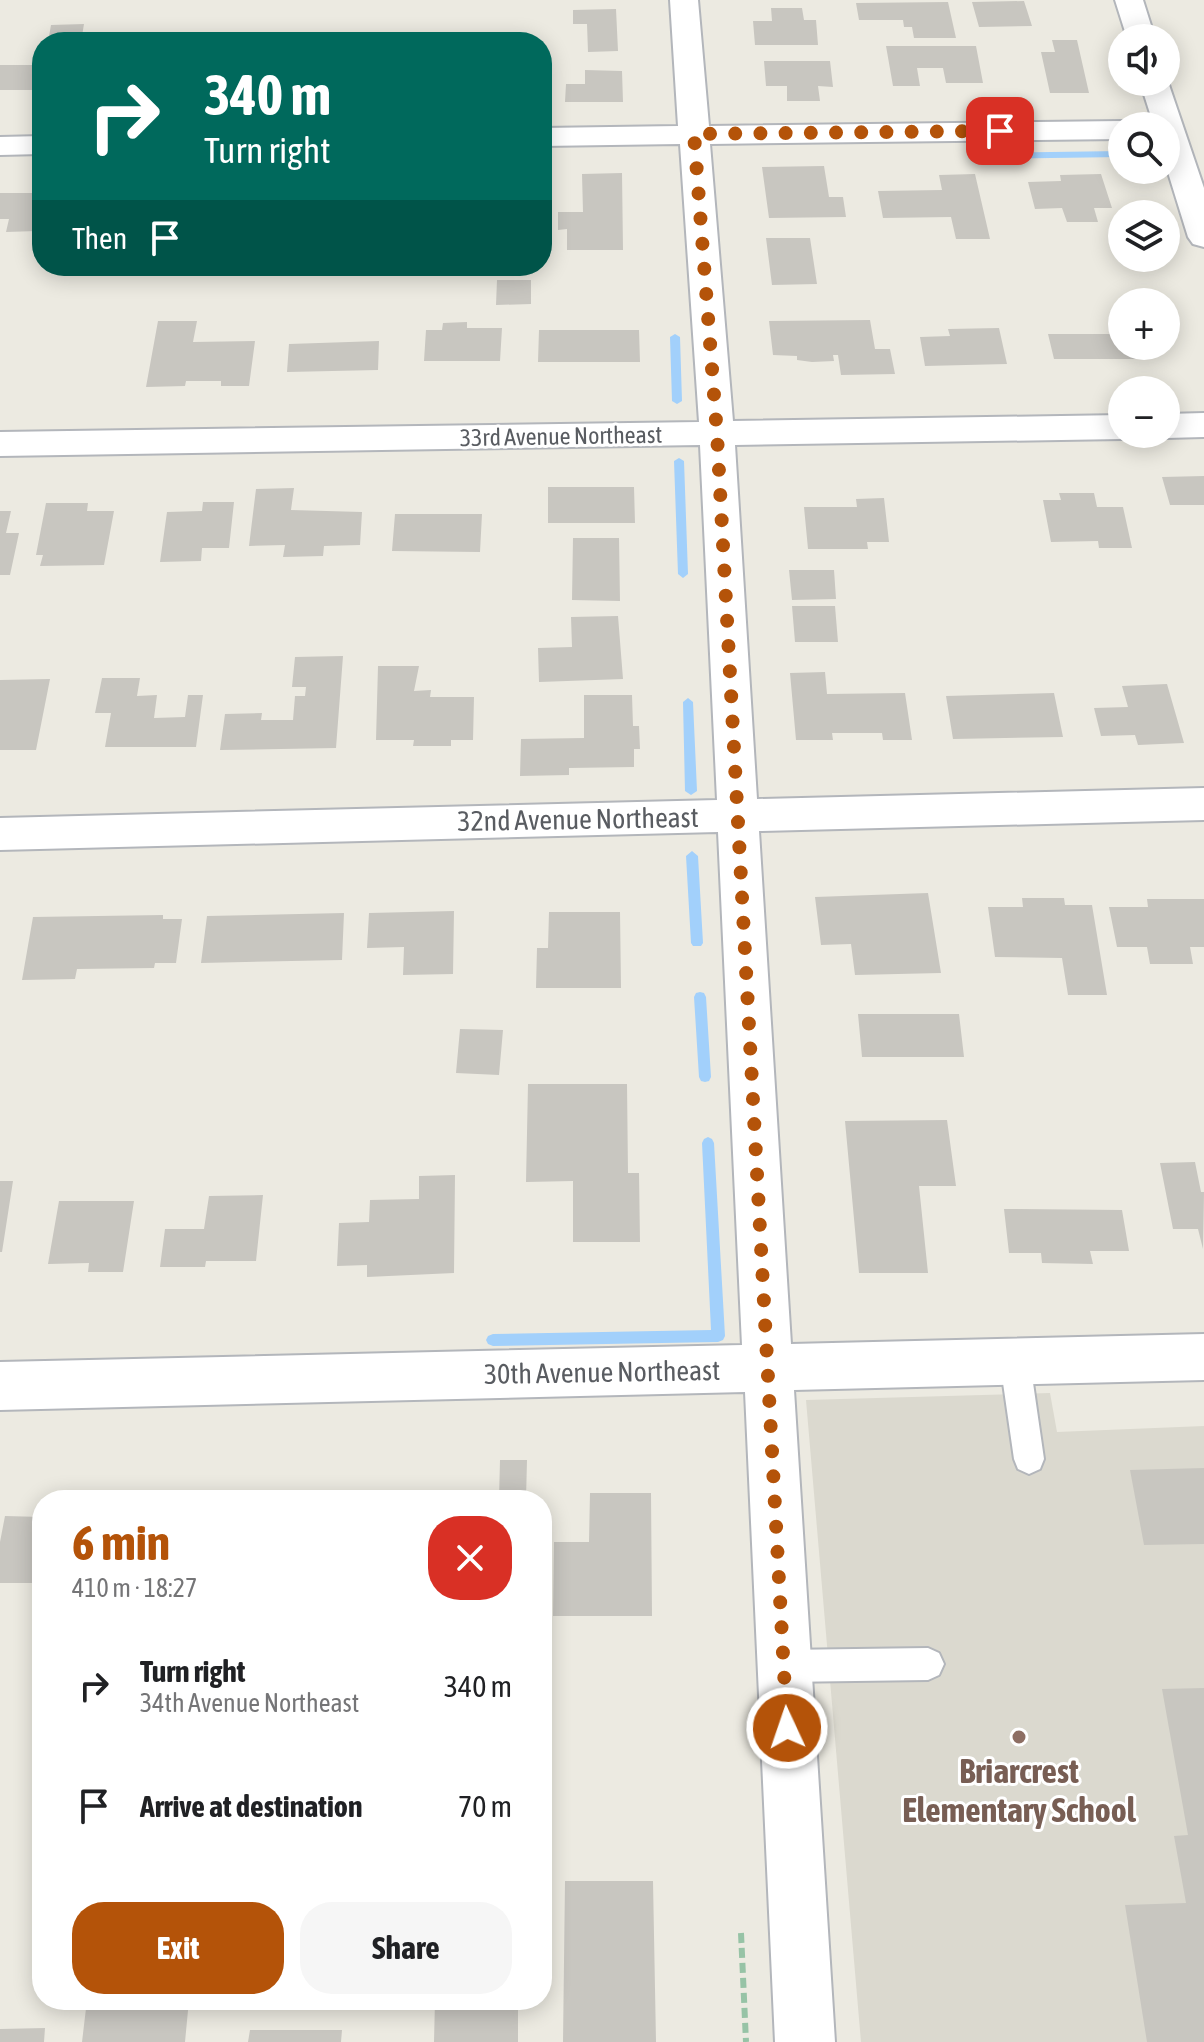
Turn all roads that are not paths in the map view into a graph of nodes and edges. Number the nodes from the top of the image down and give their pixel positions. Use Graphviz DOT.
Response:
graph roads {
  1 [pos="684,0"];
  2 [pos="1129,0"];
  3 [pos="1137,24"];
  4 [pos="1108,130"];
  5 [pos="694,134"];
  6 [pos="552,137"];
  7 [pos="32,145"];
  8 [pos="0,146"];
  9 [pos="1180,165"];
  10 [pos="1204,237"];
  11 [pos="1204,425"];
  12 [pos="1180,426"];
  13 [pos="1108,427"];
  14 [pos="717,434"];
  15 [pos="0,444"];
  16 [pos="1204,804"];
  17 [pos="735,815"];
  18 [pos="0,834"];
  19 [pos="1204,1357"];
  20 [pos="1015,1362"];
  21 [pos="765,1368"];
  22 [pos="0,1386"];
  23 [pos="1029,1459"];
  24 [pos="928,1664"];
  25 [pos="783,1666"];
  26 [pos="805,2042"];
  1 -- 5 [label="street"];
  2 -- 3 [label="street"];
  4 -- 5 [label="street"];
  5 -- 6 [label="street"];
  5 -- 14 [label="street"];
  7 -- 8 [label="street"];
  9 -- 10 [label="street"];
  11 -- 12 [label="street"];
  13 -- 14 [label="street, 33rd Avenue Northeast"];
  14 -- 15 [label="street, 33rd Avenue Northeast"];
  14 -- 17 [label="street"];
  16 -- 17 [label="street, 32nd Avenue Northeast"];
  17 -- 18 [label="street, 32nd Avenue Northeast"];
  17 -- 21 [label="street"];
  19 -- 20 [label="street, 30th Avenue Northeast"];
  20 -- 21 [label="street, 30th Avenue Northeast"];
  20 -- 23 [label="lane"];
  21 -- 22 [label="street, 30th Avenue Northeast"];
  21 -- 25 [label="street"];
  24 -- 25 [label="lane"];
  25 -- 26 [label="street"];
}
